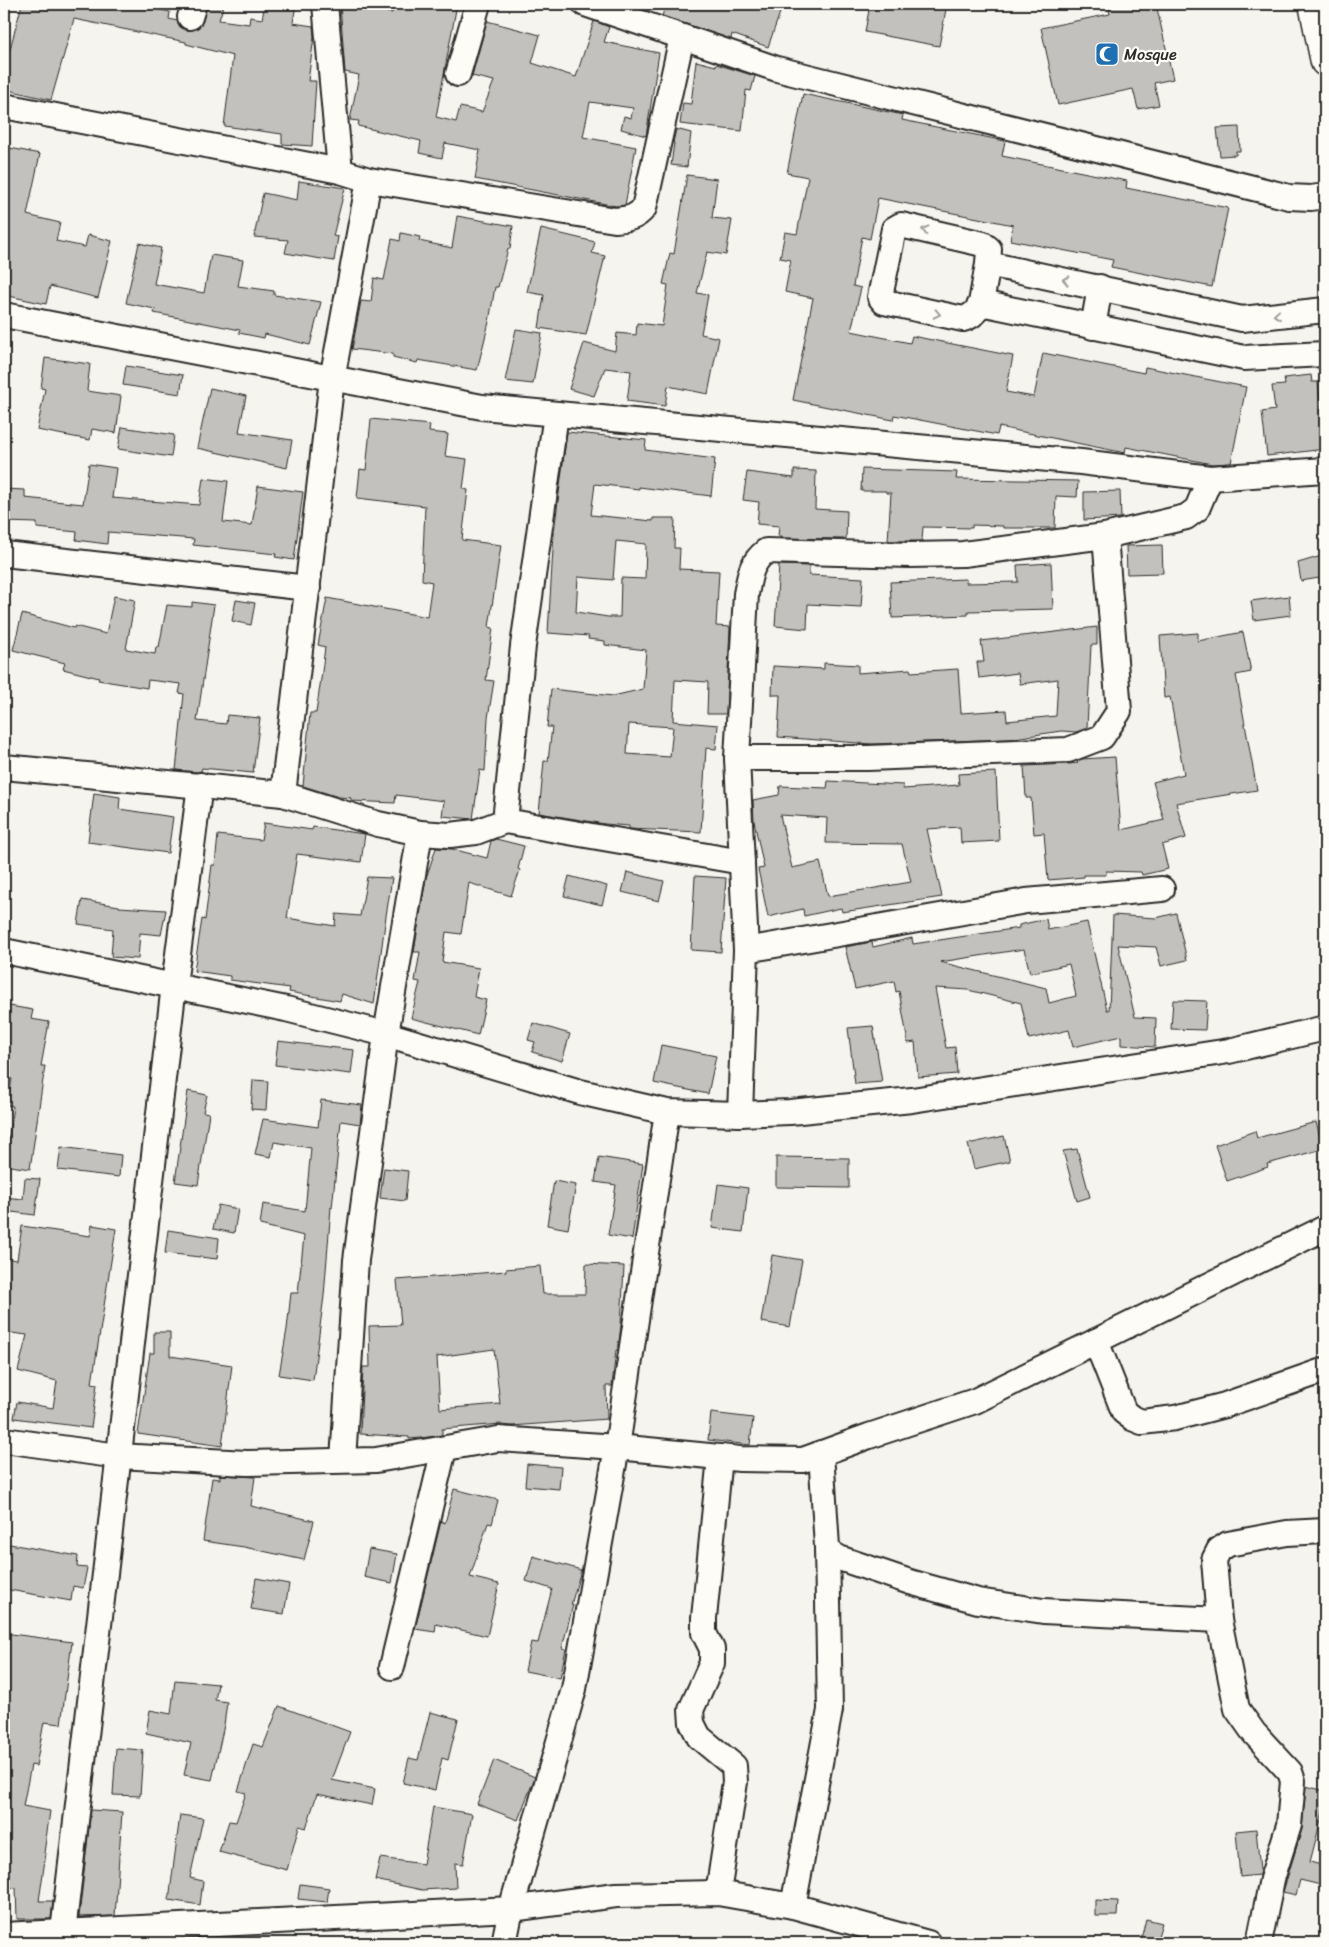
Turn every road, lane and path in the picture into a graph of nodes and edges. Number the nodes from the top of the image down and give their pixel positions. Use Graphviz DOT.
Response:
graph roads {
  1 [pos="325,4"];
  2 [pos="478,4"];
  3 [pos="1313,4"];
  4 [pos="592,5"];
  5 [pos="682,37"];
  6 [pos="1325,62"];
  7 [pos="458,74"];
  8 [pos="4,106"];
  9 [pos="340,171"];
  10 [pos="369,180"];
  11 [pos="1325,196"];
  12 [pos="988,264"];
  13 [pos="1100,287"];
  14 [pos="981,303"];
  15 [pos="1325,310"];
  16 [pos="4,315"];
  17 [pos="1242,319"];
  18 [pos="1093,327"];
  19 [pos="1325,354"];
  20 [pos="1244,358"];
  21 [pos="332,379"];
  22 [pos="556,414"];
  23 [pos="1325,470"];
  24 [pos="1210,478"];
  25 [pos="1105,536"];
  26 [pos="4,554"];
  27 [pos="308,588"];
  28 [pos="736,758"];
  29 [pos="4,766"];
  30 [pos="200,786"];
  31 [pos="283,794"];
  32 [pos="505,820"];
  33 [pos="420,833"];
  34 [pos="742,862"];
  35 [pos="1162,889"];
  36 [pos="746,950"];
  37 [pos="4,951"];
  38 [pos="174,985"];
  39 [pos="1325,1028"];
  40 [pos="386,1034"];
  41 [pos="667,1112"];
  42 [pos="740,1114"];
  43 [pos="1325,1228"];
  44 [pos="1096,1341"];
  45 [pos="1325,1370"];
  46 [pos="4,1440"];
  47 [pos="617,1447"];
  48 [pos="444,1448"];
  49 [pos="821,1453"];
  50 [pos="118,1456"];
  51 [pos="720,1457"];
  52 [pos="343,1460"];
  53 [pos="1325,1531"];
  54 [pos="827,1547"];
  55 [pos="1219,1620"];
  56 [pos="392,1667"];
  57 [pos="718,1893"];
  58 [pos="793,1906"];
  59 [pos="511,1909"];
  60 [pos="63,1932"];
  61 [pos="188,1934"];
  62 [pos="4,1936"];
  63 [pos="504,1943"];
  64 [pos="928,1943"];
  65 [pos="1259,1943"];
  1 -- 9 [label="street"];
  2 -- 7 [label="street"];
  3 -- 6 [label="main road"];
  4 -- 5 [label="street"];
  5 -- 10 [label="street"];
  5 -- 11 [label="street"];
  8 -- 9 [label="street"];
  9 -- 10 [label="street"];
  10 -- 21 [label="street"];
  13 -- 12 [label="street, one-way"];
  12 -- 14 [label="street"];
  12 -- 14 [label="street, one-way"];
  13 -- 17 [label="street"];
  13 -- 18 [label="street"];
  14 -- 18 [label="street"];
  15 -- 17 [label="street, one-way"];
  16 -- 21 [label="street"];
  17 -- 20 [label="street"];
  18 -- 20 [label="street"];
  19 -- 20 [label="street"];
  21 -- 22 [label="street"];
  21 -- 27 [label="street"];
  22 -- 24 [label="street"];
  22 -- 32 [label="street"];
  23 -- 24 [label="street"];
  24 -- 25 [label="street"];
  25 -- 28 [label="street"];
  25 -- 28 [label="street"];
  26 -- 27 [label="street"];
  27 -- 31 [label="street"];
  28 -- 34 [label="street"];
  29 -- 30 [label="street"];
  30 -- 31 [label="street"];
  30 -- 38 [label="street"];
  31 -- 33 [label="street"];
  32 -- 33 [label="street"];
  32 -- 34 [label="street"];
  33 -- 40 [label="street"];
  34 -- 36 [label="street"];
  35 -- 36 [label="street"];
  36 -- 42 [label="street"];
  37 -- 38 [label="street"];
  38 -- 40 [label="street"];
  38 -- 50 [label="street"];
  39 -- 42 [label="street"];
  40 -- 41 [label="street"];
  40 -- 52 [label="street"];
  41 -- 42 [label="street"];
  41 -- 47 [label="street"];
  43 -- 44 [label="street"];
  44 -- 45 [label="street"];
  44 -- 49 [label="street"];
  46 -- 50 [label="street"];
  47 -- 48 [label="street"];
  47 -- 51 [label="street"];
  47 -- 59 [label="street"];
  48 -- 52 [label="street"];
  48 -- 56 [label="street"];
  49 -- 51 [label="street"];
  49 -- 54 [label="street"];
  50 -- 52 [label="street"];
  50 -- 60 [label="street"];
  51 -- 57 [label="street"];
  53 -- 55 [label="street"];
  54 -- 55 [label="street"];
  54 -- 58 [label="street"];
  55 -- 65 [label="street"];
  57 -- 58 [label="street"];
  57 -- 59 [label="street"];
  58 -- 64 [label="street"];
  59 -- 61 [label="street"];
  59 -- 63 [label="street"];
  60 -- 61 [label="street"];
  60 -- 62 [label="street"];
}
